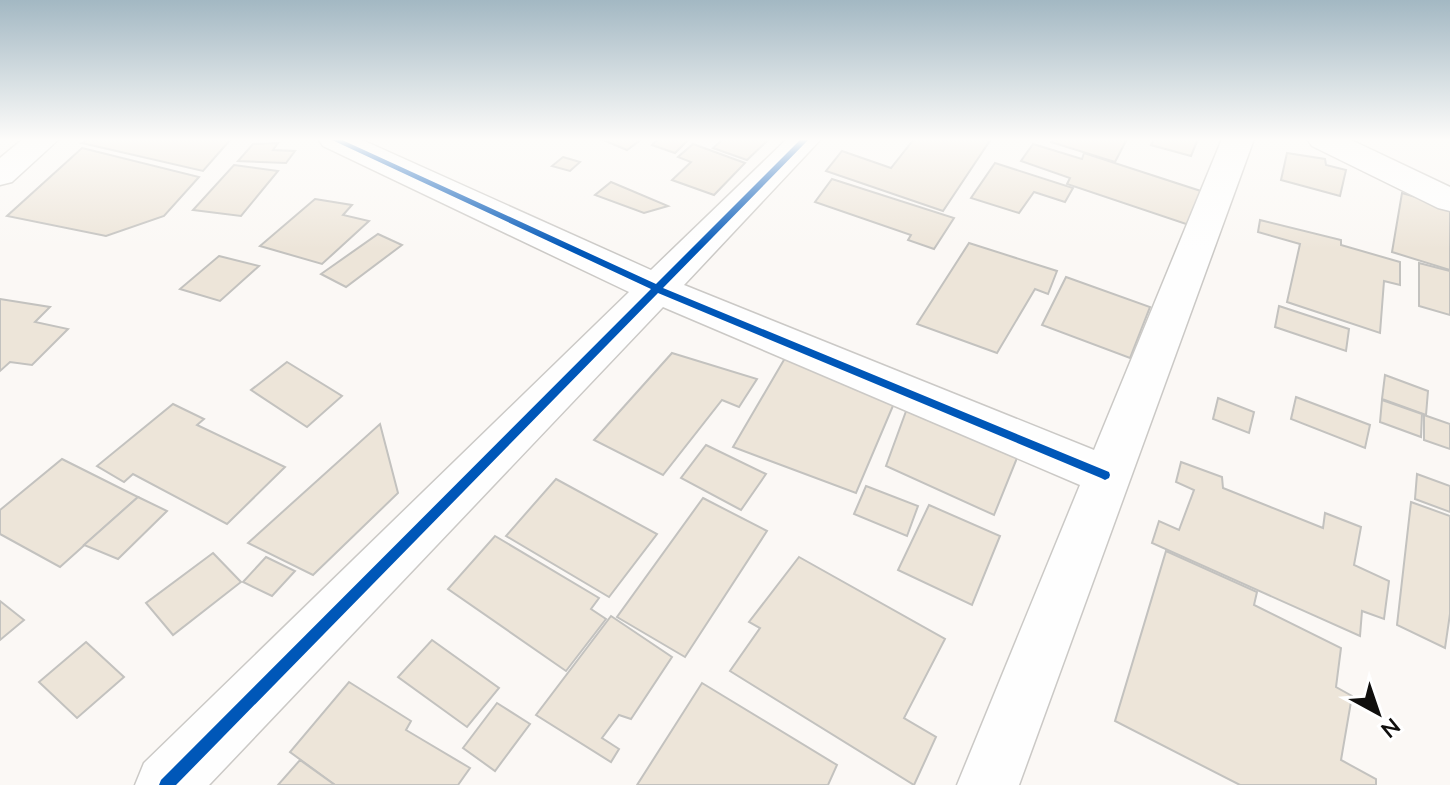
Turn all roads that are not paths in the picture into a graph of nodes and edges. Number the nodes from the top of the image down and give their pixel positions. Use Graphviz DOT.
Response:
graph roads {
  1 [pos="421,176"];
  2 [pos="769,176"];
  3 [pos="1223,176"];
  4 [pos="1399,176"];
  5 [pos="1450,200"];
  6 [pos="658,289"];
  7 [pos="1105,475"];
  8 [pos="166,785"];
  9 [pos="988,785"];
  1 -- 6 [label="street"];
  2 -- 6 [label="street"];
  3 -- 7 [label="street"];
  4 -- 5 [label="street"];
  6 -- 7 [label="street"];
  6 -- 8 [label="street"];
  7 -- 9 [label="street"];
}
